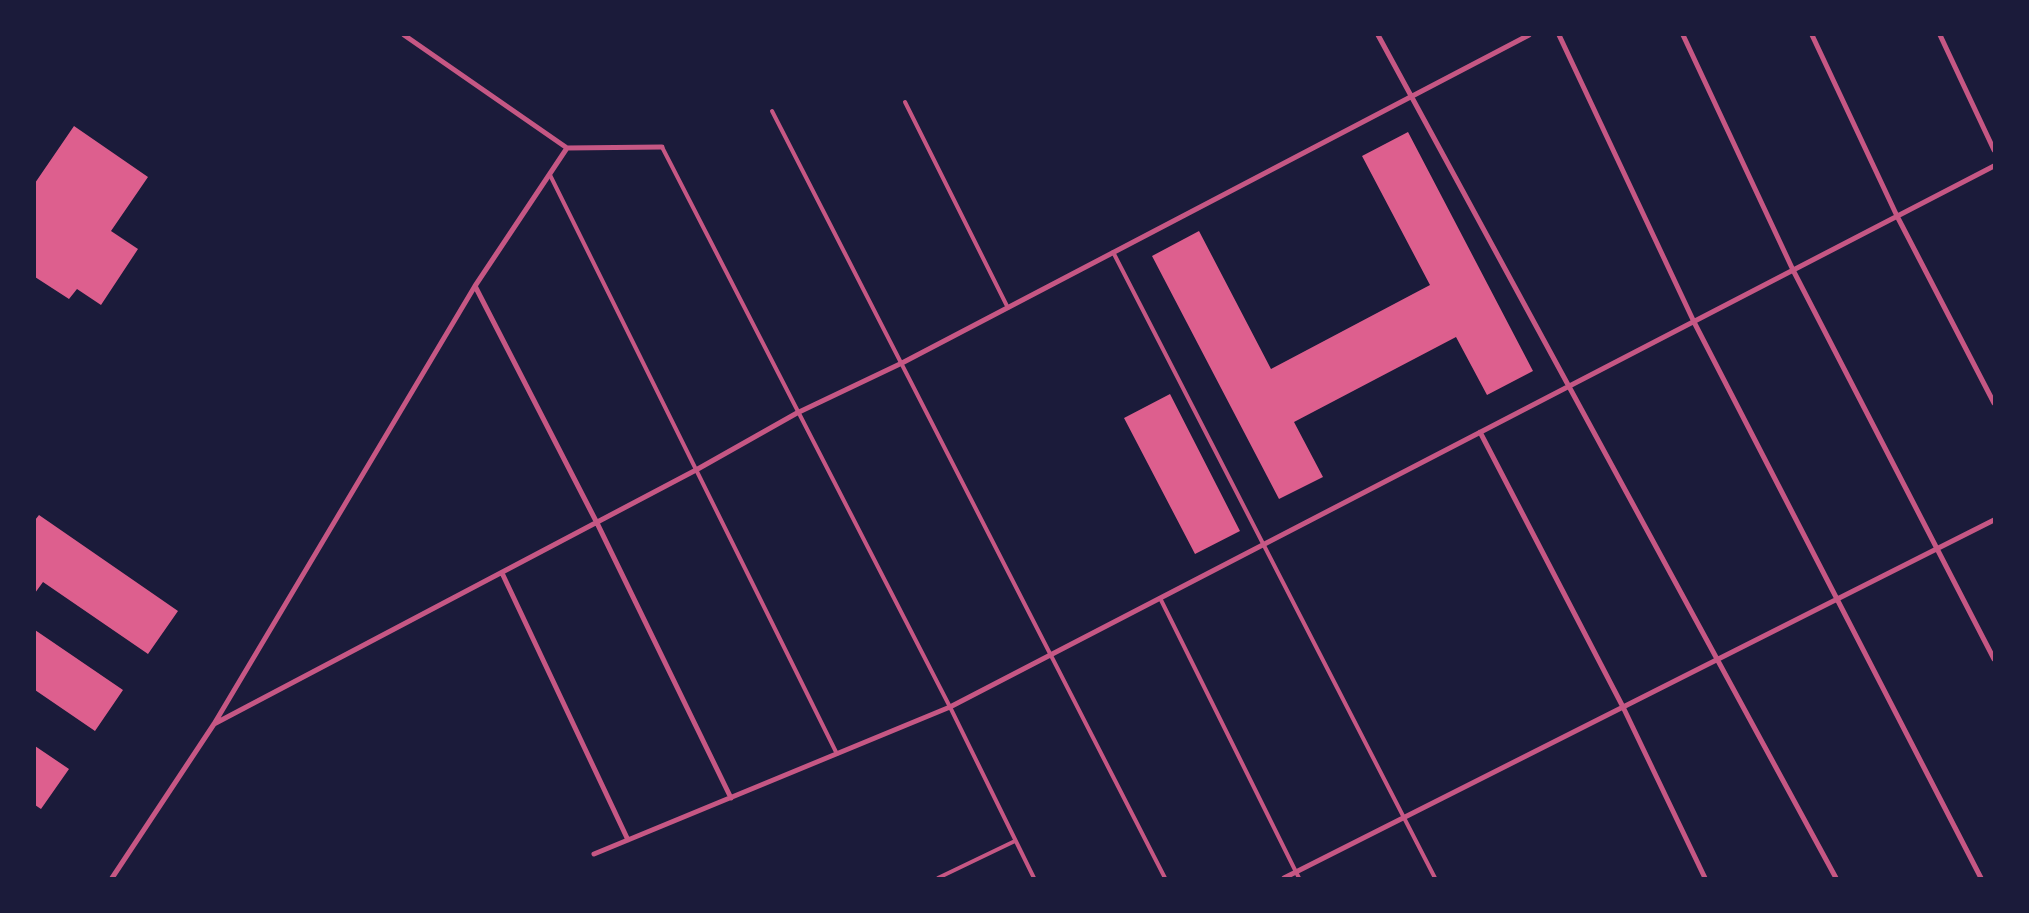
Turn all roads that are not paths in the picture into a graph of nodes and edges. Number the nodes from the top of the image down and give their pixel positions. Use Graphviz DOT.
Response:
graph roads {
  1 [pos="404,35"];
  2 [pos="1378,35"];
  3 [pos="1529,35"];
  4 [pos="1559,35"];
  5 [pos="1683,35"];
  6 [pos="1812,35"];
  7 [pos="1940,35"];
  8 [pos="1412,96"];
  9 [pos="905,102"];
  10 [pos="772,111"];
  11 [pos="662,147"];
  12 [pos="567,148"];
  13 [pos="1994,150"];
  14 [pos="1994,166"];
  15 [pos="550,176"];
  16 [pos="1896,216"];
  17 [pos="1113,252"];
  18 [pos="1792,270"];
  19 [pos="475,286"];
  20 [pos="1008,308"];
  21 [pos="1694,322"];
  22 [pos="902,363"];
  23 [pos="1569,386"];
  24 [pos="1994,403"];
  25 [pos="797,413"];
  26 [pos="1480,432"];
  27 [pos="696,470"];
  28 [pos="1994,520"];
  29 [pos="597,523"];
  30 [pos="1263,544"];
  31 [pos="1937,548"];
  32 [pos="502,573"];
  33 [pos="1160,598"];
  34 [pos="1838,598"];
  35 [pos="1050,654"];
  36 [pos="1718,659"];
  37 [pos="1994,659"];
  38 [pos="950,707"];
  39 [pos="1623,707"];
  40 [pos="214,724"];
  41 [pos="837,754"];
  42 [pos="731,798"];
  43 [pos="1404,817"];
  44 [pos="628,840"];
  45 [pos="1015,841"];
  46 [pos="594,854"];
  47 [pos="1296,871"];
  48 [pos="112,878"];
  49 [pos="938,878"];
  50 [pos="1034,878"];
  51 [pos="1165,878"];
  52 [pos="1284,878"];
  53 [pos="1299,878"];
  54 [pos="1435,878"];
  55 [pos="1705,878"];
  56 [pos="1836,878"];
  57 [pos="1981,878"];
  1 -- 12 [label="street"];
  2 -- 8 [label="street"];
  3 -- 8 [label="street"];
  4 -- 21 [label="street"];
  5 -- 18 [label="street"];
  6 -- 16 [label="street"];
  7 -- 13 [label="street"];
  8 -- 17 [label="street"];
  8 -- 23 [label="street"];
  9 -- 20 [label="lane"];
  10 -- 22 [label="lane"];
  11 -- 12 [label="street"];
  11 -- 25 [label="lane"];
  12 -- 15 [label="street"];
  14 -- 16 [label="street"];
  15 -- 19 [label="street"];
  15 -- 27 [label="lane"];
  16 -- 18 [label="street"];
  16 -- 24 [label="street"];
  17 -- 20 [label="street"];
  17 -- 30 [label="lane"];
  18 -- 21 [label="street"];
  18 -- 31 [label="street"];
  19 -- 29 [label="street"];
  19 -- 40 [label="street"];
  20 -- 22 [label="street"];
  21 -- 23 [label="street"];
  21 -- 34 [label="street"];
  22 -- 25 [label="street"];
  22 -- 35 [label="lane"];
  23 -- 26 [label="street"];
  23 -- 36 [label="street"];
  25 -- 27 [label="street"];
  25 -- 38 [label="lane"];
  26 -- 30 [label="street"];
  26 -- 39 [label="street"];
  27 -- 29 [label="street"];
  27 -- 41 [label="lane"];
  28 -- 31 [label="street"];
  29 -- 32 [label="street"];
  29 -- 42 [label="street"];
  30 -- 33 [label="street"];
  30 -- 43 [label="lane"];
  31 -- 34 [label="street"];
  31 -- 37 [label="street"];
  32 -- 40 [label="street"];
  32 -- 44 [label="street"];
  33 -- 35 [label="street"];
  33 -- 47 [label="lane"];
  34 -- 36 [label="street"];
  34 -- 57 [label="street"];
  35 -- 38 [label="street"];
  35 -- 51 [label="lane"];
  36 -- 39 [label="street"];
  36 -- 56 [label="street"];
  38 -- 41 [label="street"];
  38 -- 45 [label="lane"];
  39 -- 43 [label="street"];
  39 -- 55 [label="street"];
  40 -- 48 [label="street"];
  41 -- 42 [label="street"];
  42 -- 44 [label="street"];
  43 -- 47 [label="street"];
  43 -- 54 [label="lane"];
  44 -- 46 [label="street"];
  45 -- 49 [label="lane"];
  45 -- 50 [label="lane"];
  47 -- 52 [label="street"];
  47 -- 53 [label="lane"];
}
